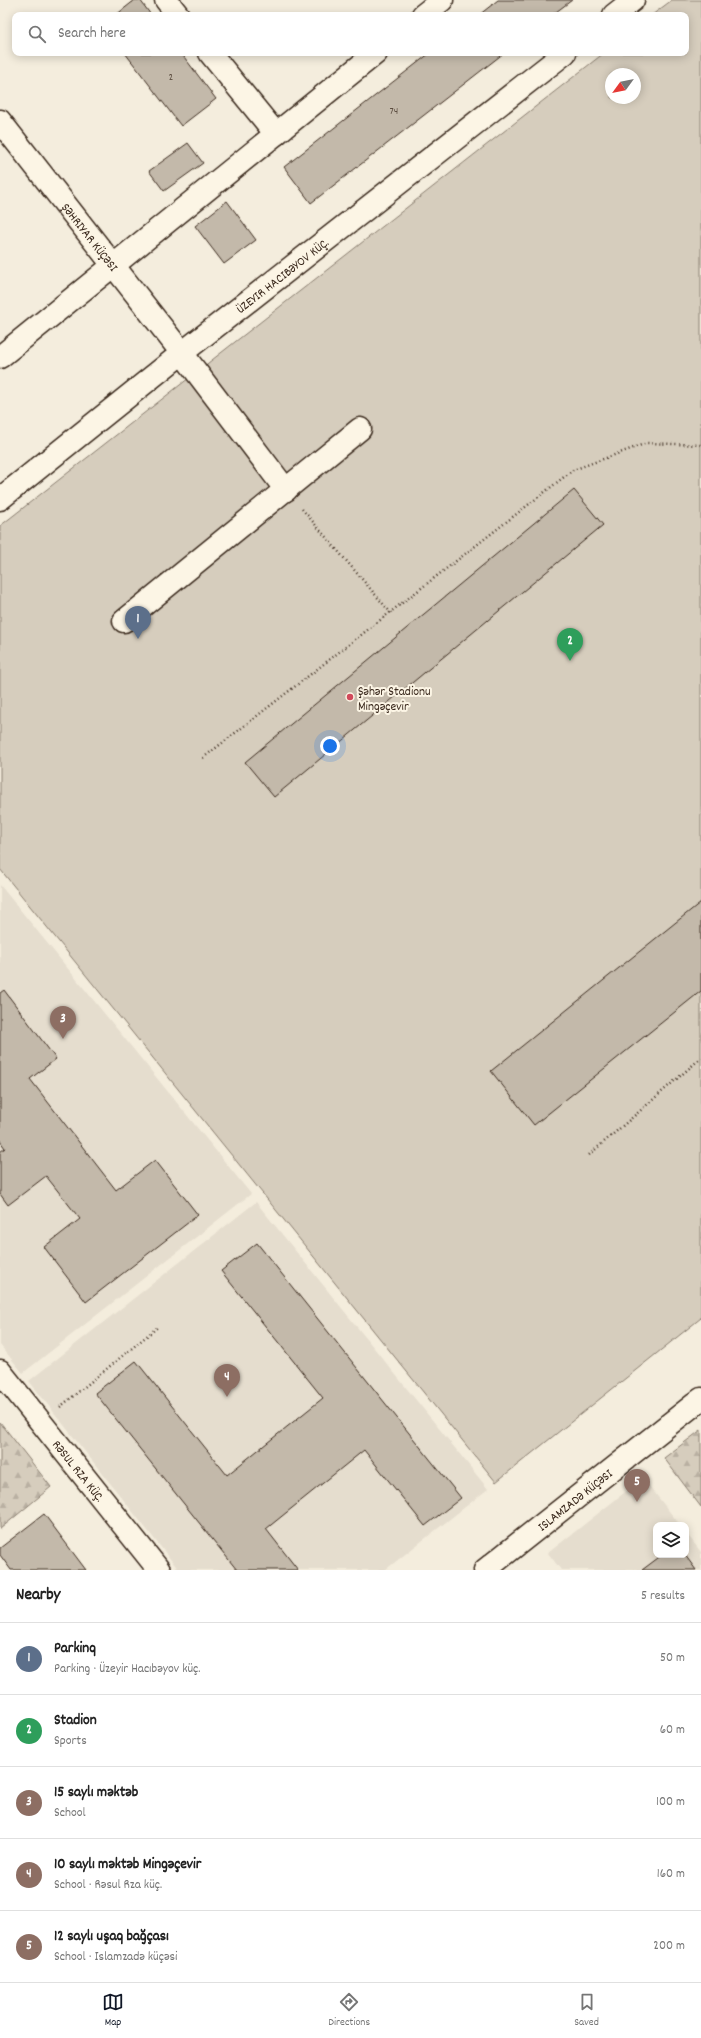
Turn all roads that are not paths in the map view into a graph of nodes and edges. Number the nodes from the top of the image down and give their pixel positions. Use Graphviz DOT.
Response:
graph roads {
  1 [pos="166,0"];
  2 [pos="442,0"];
  3 [pos="633,0"];
  4 [pos="176,12"];
  5 [pos="427,12"];
  6 [pos="618,12"];
  7 [pos="212,56"];
  8 [pos="372,56"];
  9 [pos="561,56"];
  10 [pos="0,121"];
  11 [pos="276,134"];
  12 [pos="113,265"];
  13 [pos="182,353"];
  14 [pos="0,357"];
  15 [pos="360,429"];
  16 [pos="286,490"];
  17 [pos="0,499"];
  18 [pos="124,621"];
  19 [pos="0,1371"];
  20 [pos="701,1399"];
  21 [pos="159,1570"];
  22 [pos="485,1570"];
  1 -- 4 [label="street"];
  2 -- 5 [label="street"];
  3 -- 6 [label="street"];
  7 -- 11 [label="street"];
  8 -- 11 [label="street"];
  9 -- 13 [label="street"];
  10 -- 12 [label="street, ŞƏHRIYAR KÜÇƏSI"];
  11 -- 12 [label="street"];
  12 -- 13 [label="street, ŞƏHRIYAR KÜÇƏSI"];
  12 -- 14 [label="street"];
  13 -- 16 [label="street, ŞƏHRIYAR KÜÇƏSI"];
  13 -- 17 [label="street"];
  15 -- 16 [label="street"];
  16 -- 18 [label="street"];
  19 -- 21 [label="street, RƏSUL RZA KÜÇ."];
  20 -- 22 [label="street, ISLAMZADƏ KÜÇƏSI"];
}
